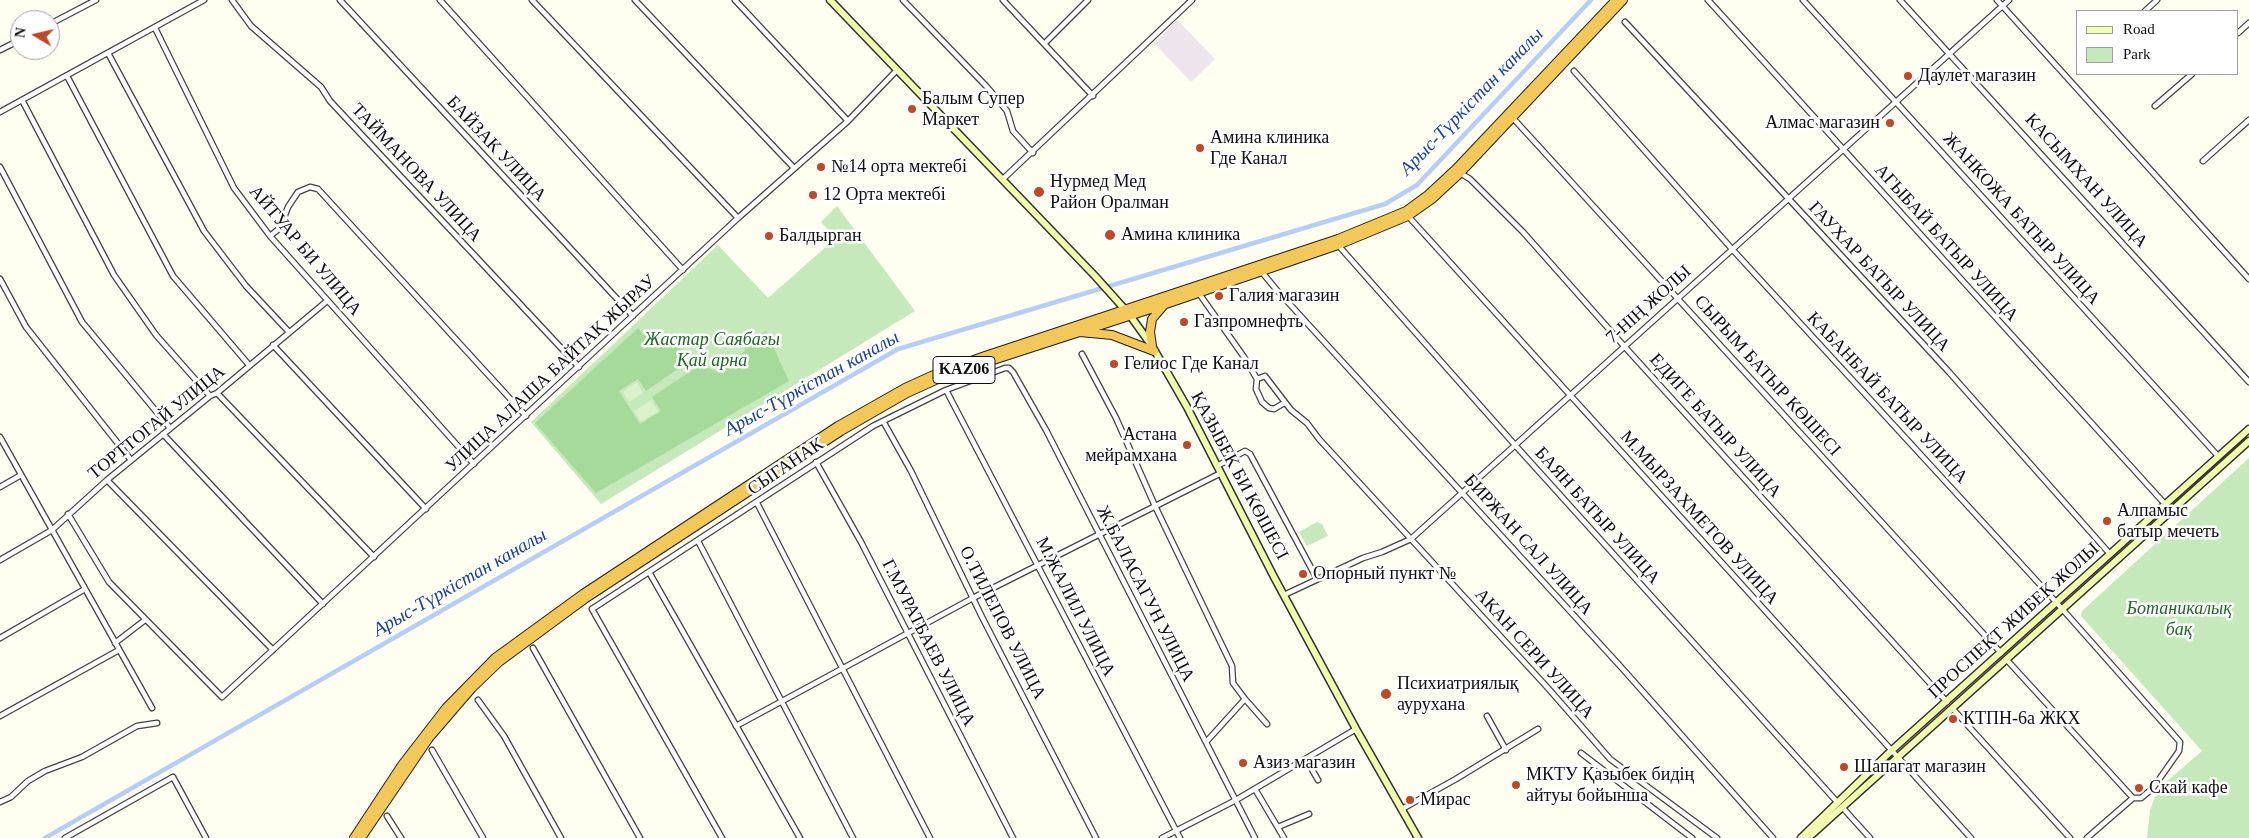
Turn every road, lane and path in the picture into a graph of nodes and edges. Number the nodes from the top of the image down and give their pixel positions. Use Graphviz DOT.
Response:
graph roads {
  1 [pos="96,0"];
  2 [pos="204,0"];
  3 [pos="232,0"];
  4 [pos="340,0"];
  5 [pos="440,0"];
  6 [pos="532,0"];
  7 [pos="636,0"];
  8 [pos="735,0"];
  9 [pos="830,0"];
  10 [pos="903,0"];
  11 [pos="1002,0"];
  12 [pos="1088,0"];
  13 [pos="1192,0"];
  14 [pos="1616,0"];
  15 [pos="1624,0"];
  16 [pos="1708,0"];
  17 [pos="1802,0"];
  18 [pos="1900,0"];
  19 [pos="1997,0"];
  20 [pos="2009,0"];
  21 [pos="2157,0"];
  22 [pos="2002,6"];
  23 [pos="2146,10"];
  24 [pos="60,19"];
  25 [pos="1625,22"];
  26 [pos="2249,23"];
  27 [pos="155,28"];
  28 [pos="2239,32"];
  29 [pos="1045,43"];
  30 [pos="108,54"];
  31 [pos="1949,54"];
  32 [pos="897,70"];
  33 [pos="1574,71"];
  34 [pos="2191,75"];
  35 [pos="67,76"];
  36 [pos="1093,96"];
  37 [pos="22,100"];
  38 [pos="1897,102"];
  39 [pos="2155,106"];
  40 [pos="0,112"];
  41 [pos="1512,117"];
  42 [pos="2249,120"];
  43 [pos="848,121"];
  44 [pos="1843,150"];
  45 [pos="1033,153"];
  46 [pos="2203,161"];
  47 [pos="0,167"];
  48 [pos="794,168"];
  49 [pos="1460,173"];
  50 [pos="1003,180"];
  51 [pos="1787,199"];
  52 [pos="1408,216"];
  53 [pos="738,218"];
  54 [pos="270,236"];
  55 [pos="1338,245"];
  56 [pos="1732,249"];
  57 [pos="683,270"];
  58 [pos="1262,271"];
  59 [pos="0,279"];
  60 [pos="2249,279"];
  61 [pos="1198,292"];
  62 [pos="1678,298"];
  63 [pos="327,301"];
  64 [pos="1165,304"];
  65 [pos="1127,312"];
  66 [pos="633,316"];
  67 [pos="289,332"];
  68 [pos="1078,332"];
  69 [pos="274,345"];
  70 [pos="1624,346"];
  71 [pos="1153,349"];
  72 [pos="1082,354"];
  73 [pos="249,365"];
  74 [pos="579,367"];
  75 [pos="1005,368"];
  76 [pos="1257,379"];
  77 [pos="2249,382"];
  78 [pos="946,390"];
  79 [pos="217,393"];
  80 [pos="1569,395"];
  81 [pos="210,396"];
  82 [pos="1286,404"];
  83 [pos="526,416"];
  84 [pos="883,421"];
  85 [pos="170,428"];
  86 [pos="2249,429"];
  87 [pos="163,434"];
  88 [pos="0,437"];
  89 [pos="2249,441"];
  90 [pos="1515,445"];
  91 [pos="2218,456"];
  92 [pos="131,460"];
  93 [pos="816,462"];
  94 [pos="474,464"];
  95 [pos="1217,466"];
  96 [pos="1221,474"];
  97 [pos="21,475"];
  98 [pos="107,480"];
  99 [pos="0,487"];
  100 [pos="1462,493"];
  101 [pos="2164,503"];
  102 [pos="757,504"];
  103 [pos="1155,506"];
  104 [pos="426,509"];
  105 [pos="68,514"];
  106 [pos="52,530"];
  107 [pos="1099,535"];
  108 [pos="1411,539"];
  109 [pos="698,542"];
  110 [pos="2110,554"];
  111 [pos="374,557"];
  112 [pos="0,560"];
  113 [pos="1038,566"];
  114 [pos="649,572"];
  115 [pos="1317,579"];
  116 [pos="85,589"];
  117 [pos="1284,595"];
  118 [pos="973,598"];
  119 [pos="2056,602"];
  120 [pos="324,604"];
  121 [pos="2062,609"];
  122 [pos="145,620"];
  123 [pos="907,633"];
  124 [pos="0,638"];
  125 [pos="115,643"];
  126 [pos="532,648"];
  127 [pos="119,650"];
  128 [pos="273,650"];
  129 [pos="2001,653"];
  130 [pos="2006,659"];
  131 [pos="843,668"];
  132 [pos="478,700"];
  133 [pos="781,700"];
  134 [pos="1245,700"];
  135 [pos="1947,702"];
  136 [pos="152,708"];
  137 [pos="1952,708"];
  138 [pos="0,716"];
  139 [pos="1487,716"];
  140 [pos="157,723"];
  141 [pos="1267,724"];
  142 [pos="736,726"];
  143 [pos="1356,729"];
  144 [pos="1538,729"];
  145 [pos="1207,741"];
  146 [pos="432,750"];
  147 [pos="1506,750"];
  148 [pos="1892,750"];
  149 [pos="1581,754"];
  150 [pos="1898,757"];
  151 [pos="1306,759"];
  152 [pos="1318,780"];
  153 [pos="1255,789"];
  154 [pos="2133,798"];
  155 [pos="1236,800"];
  156 [pos="0,802"];
  157 [pos="1840,805"];
  158 [pos="1402,808"];
  159 [pos="1309,814"];
  160 [pos="387,816"];
  161 [pos="1278,827"];
  162 [pos="1176,831"];
  163 [pos="65,838"];
  164 [pos="206,838"];
  165 [pos="354,838"];
  166 [pos="361,838"];
  167 [pos="401,838"];
  168 [pos="483,838"];
  169 [pos="561,838"];
  170 [pos="640,838"];
  171 [pos="722,838"];
  172 [pos="800,838"];
  173 [pos="853,838"];
  174 [pos="930,838"];
  175 [pos="1013,838"];
  176 [pos="1096,838"];
  177 [pos="1162,838"];
  178 [pos="1180,838"];
  179 [pos="1256,838"];
  180 [pos="1284,838"];
  181 [pos="1418,838"];
  182 [pos="1692,838"];
  183 [pos="1718,838"];
  184 [pos="1773,838"];
  185 [pos="1801,838"];
  186 [pos="1808,838"];
  187 [pos="1870,838"];
  188 [pos="1971,838"];
  189 [pos="2070,838"];
  190 [pos="2088,838"];
  1 -- 24 [label="street"];
  2 -- 27 [label="street"];
  3 -- 74 [label="street, ТАЙМАНОВА УЛИЦА"];
  4 -- 66 [label="street, БАЙЗАК УЛИЦА"];
  5 -- 57 [label="street"];
  6 -- 53 [label="street"];
  7 -- 48 [label="street"];
  8 -- 43 [label="street"];
  9 -- 32 [label="street, ҚАЗЫБЕК БИ КӨШЕСІ"];
  10 -- 45 [label="street"];
  11 -- 29 [label="street"];
  12 -- 29 [label="street"];
  13 -- 36 [label="street"];
  14 -- 65 [label="highway, KАZ06"];
  15 -- 41 [label="highway, KАZ06"];
  16 -- 44 [label="street, АГЫБАЙ БАТЫР УЛИЦА"];
  17 -- 38 [label="street, ЖАНКОЖА БАТЫР УЛИЦА"];
  18 -- 31 [label="street, КАСЫМХАН УЛИЦА"];
  19 -- 22 [label="street"];
  20 -- 22 [label="street, 7-НІҢ ЖОЛЫ"];
  21 -- 23 [label="street"];
  22 -- 31 [label="street, 7-НІҢ ЖОЛЫ"];
  22 -- 60 [label="street"];
  25 -- 51 [label="street, ГАУХАР БАТЫР УЛИЦА"];
  26 -- 28 [label="street"];
  27 -- 30 [label="street"];
  27 -- 54 [label="street, АЙТУАР БИ УЛИЦА"];
  29 -- 36 [label="street"];
  30 -- 35 [label="street"];
  30 -- 67 [label="street"];
  31 -- 38 [label="street, 7-НІҢ ЖОЛЫ"];
  31 -- 77 [label="street, КАСЫМХАН УЛИЦА"];
  32 -- 43 [label="street, УЛИЦА АЛАША БАЙТАҚ ЖЫРАУ"];
  32 -- 50 [label="street, ҚАЗЫБЕК БИ КӨШЕСІ"];
  33 -- 56 [label="street, КАБАНБАЙ БАТЫР УЛИЦА"];
  34 -- 39 [label="street"];
  35 -- 37 [label="street"];
  35 -- 73 [label="street"];
  36 -- 45 [label="street"];
  37 -- 40 [label="street"];
  37 -- 81 [label="street"];
  38 -- 44 [label="street, 7-НІҢ ЖОЛЫ"];
  38 -- 91 [label="street, ЖАНКОЖА БАТЫР УЛИЦА"];
  41 -- 49 [label="highway, KАZ06"];
  41 -- 62 [label="street, СЫРЫМ БАТЫР КӨШЕСІ"];
  42 -- 46 [label="street"];
  43 -- 48 [label="street, УЛИЦА АЛАША БАЙТАҚ ЖЫРАУ"];
  44 -- 51 [label="street, 7-НІҢ ЖОЛЫ"];
  44 -- 101 [label="street, АГЫБАЙ БАТЫР УЛИЦА"];
  45 -- 50 [label="street"];
  47 -- 85 [label="street"];
  48 -- 53 [label="street, УЛИЦА АЛАША БАЙТАҚ ЖЫРАУ"];
  49 -- 52 [label="highway, KАZ06"];
  49 -- 70 [label="street, ЕДИГЕ БАТЫР УЛИЦА"];
  50 -- 65 [label="street, ҚАЗЫБЕК БИ КӨШЕСІ"];
  51 -- 56 [label="street, 7-НІҢ ЖОЛЫ"];
  51 -- 110 [label="street, ГАУХАР БАТЫР УЛИЦА"];
  52 -- 55 [label="highway, KАZ06"];
  52 -- 80 [label="street, М.МЫРЗАХМЕТОВ УЛИЦА"];
  53 -- 57 [label="street, УЛИЦА АЛАША БАЙТАҚ ЖЫРАУ"];
  54 -- 63 [label="street, АЙТУАР БИ УЛИЦА"];
  54 -- 83 [label="street"];
  55 -- 58 [label="highway, KАZ06"];
  55 -- 90 [label="street, БАЯН БАТЫР УЛИЦА"];
  56 -- 62 [label="street, 7-НІҢ ЖОЛЫ"];
  56 -- 119 [label="street, КАБАНБАЙ БАТЫР УЛИЦА"];
  57 -- 66 [label="street, УЛИЦА АЛАША БАЙТАҚ ЖЫРАУ"];
  58 -- 61 [label="highway, KАZ06"];
  58 -- 100 [label="street, БИРЖАН САЛ УЛИЦА"];
  59 -- 92 [label="street"];
  61 -- 64 [label="highway, KАZ06"];
  61 -- 76 [label="street, АКАН СЕРИ УЛИЦА"];
  62 -- 70 [label="street, 7-НІҢ ЖОЛЫ"];
  62 -- 129 [label="street, СЫРЫМ БАТЫР КӨШЕСІ"];
  63 -- 67 [label="street, ТОРТТОГАЙ УЛИЦА"];
  63 -- 94 [label="street, АЙТУАР БИ УЛИЦА"];
  64 -- 65 [label="highway, KАZ06"];
  64 -- 71 [label="highway"];
  65 -- 68 [label="highway, KАZ06"];
  65 -- 71 [label="street, ҚАЗЫБЕК БИ КӨШЕСІ"];
  65 -- 165 [label="highway, KАZ06"];
  66 -- 74 [label="street, УЛИЦА АЛАША БАЙТАҚ ЖЫРАУ"];
  67 -- 69 [label="street, ТОРТТОГАЙ УЛИЦА"];
  68 -- 71 [label="highway"];
  68 -- 166 [label="highway, KАZ06"];
  69 -- 73 [label="street, ТОРТТОГАЙ УЛИЦА"];
  69 -- 104 [label="street"];
  70 -- 80 [label="street, 7-НІҢ ЖОЛЫ"];
  70 -- 135 [label="street, ЕДИГЕ БАТЫР УЛИЦА"];
  71 -- 95 [label="street, ҚАЗЫБЕК БИ КӨШЕСІ"];
  72 -- 103 [label="street"];
  73 -- 79 [label="street, ТОРТТОГАЙ УЛИЦА"];
  74 -- 83 [label="street, УЛИЦА АЛАША БАЙТАҚ ЖЫРАУ"];
  75 -- 78 [label="street, СЫГАНАК"];
  75 -- 107 [label="street, Ж.БАЛАСАГУН УЛИЦА"];
  76 -- 82 [label="street, АКАН СЕРИ УЛИЦА"];
  76 -- 82 [label="street, АКАН СЕРИ УЛИЦА"];
  78 -- 84 [label="street, СЫГАНАК"];
  78 -- 113 [label="street, М.ЖАЛИЛ УЛИЦА"];
  79 -- 81 [label="street, ТОРТТОГАЙ УЛИЦА"];
  79 -- 111 [label="street"];
  80 -- 90 [label="street, 7-НІҢ ЖОЛЫ"];
  80 -- 148 [label="street, М.МЫРЗАХМЕТОВ УЛИЦА"];
  81 -- 85 [label="street, ТОРТТОГАЙ УЛИЦА"];
  82 -- 108 [label="street, АКАН СЕРИ УЛИЦА"];
  83 -- 94 [label="street, УЛИЦА АЛАША БАЙТАҚ ЖЫРАУ"];
  84 -- 93 [label="street, СЫГАНАК"];
  84 -- 118 [label="street, О.ТИЛЕПОВ УЛИЦА"];
  85 -- 87 [label="street, ТОРТТОГАЙ УЛИЦА"];
  86 -- 91 [label="street, ПРОСПЕКТ ЖИБЕК ЖОЛЫ"];
  87 -- 92 [label="street, ТОРТТОГАЙ УЛИЦА"];
  87 -- 120 [label="street"];
  88 -- 97 [label="street"];
  89 -- 121 [label="street, ПРОСПЕКТ ЖИБЕК ЖОЛЫ"];
  90 -- 100 [label="street, 7-НІҢ ЖОЛЫ"];
  90 -- 157 [label="street, БАЯН БАТЫР УЛИЦА"];
  91 -- 101 [label="street, ПРОСПЕКТ ЖИБЕК ЖОЛЫ"];
  92 -- 98 [label="street, ТОРТТОГАЙ УЛИЦА"];
  93 -- 102 [label="street, СЫГАНАК"];
  93 -- 123 [label="street, Г.МУРАТБАЕВ УЛИЦА"];
  94 -- 104 [label="street, УЛИЦА АЛАША БАЙТАҚ ЖЫРАУ"];
  95 -- 96 [label="street, ҚАЗЫБЕК БИ КӨШЕСІ"];
  95 -- 115 [label="street"];
  96 -- 103 [label="street"];
  96 -- 117 [label="street, ҚАЗЫБЕК БИ КӨШЕСІ"];
  97 -- 99 [label="street"];
  97 -- 106 [label="street"];
  98 -- 105 [label="street, ТОРТТОГАЙ УЛИЦА"];
  98 -- 128 [label="street"];
  100 -- 108 [label="street, 7-НІҢ ЖОЛЫ"];
  100 -- 184 [label="street, БИРЖАН САЛ УЛИЦА"];
  101 -- 110 [label="street, ПРОСПЕКТ ЖИБЕК ЖОЛЫ"];
  102 -- 109 [label="street, СЫГАНАК"];
  102 -- 131 [label="street"];
  103 -- 107 [label="street"];
  103 -- 134 [label="street"];
  104 -- 111 [label="street, УЛИЦА АЛАША БАЙТАҚ ЖЫРАУ"];
  105 -- 106 [label="street, ТОРТТОГАЙ УЛИЦА"];
  105 -- 122 [label="street"];
  106 -- 112 [label="street, ТОРТТОГАЙ УЛИЦА"];
  106 -- 116 [label="street"];
  107 -- 113 [label="street"];
  107 -- 145 [label="street, Ж.БАЛАСАГУН УЛИЦА"];
  108 -- 115 [label="street, 7-НІҢ ЖОЛЫ"];
  108 -- 183 [label="street, АКАН СЕРИ УЛИЦА"];
  109 -- 114 [label="street, СЫГАНАК"];
  109 -- 133 [label="street"];
  110 -- 119 [label="street, ПРОСПЕКТ ЖИБЕК ЖОЛЫ"];
  111 -- 120 [label="street, УЛИЦА АЛАША БАЙТАҚ ЖЫРАУ"];
  113 -- 118 [label="street"];
  113 -- 162 [label="street, М.ЖАЛИЛ УЛИЦА"];
  114 -- 142 [label="street"];
  114 -- 171 [label="street, СЫГАНАК"];
  115 -- 117 [label="street, 7-НІҢ ЖОЛЫ"];
  116 -- 124 [label="street"];
  116 -- 125 [label="street"];
  117 -- 143 [label="street, ҚАЗЫБЕК БИ КӨШЕСІ"];
  118 -- 123 [label="street"];
  118 -- 176 [label="street, О.ТИЛЕПОВ УЛИЦА"];
  119 -- 121 [label="street, КАБАНБАЙ БАТЫР УЛИЦА"];
  119 -- 129 [label="street, ПРОСПЕКТ ЖИБЕК ЖОЛЫ"];
  120 -- 128 [label="street, УЛИЦА АЛАША БАЙТАҚ ЖЫРАУ"];
  121 -- 130 [label="street, ПРОСПЕКТ ЖИБЕК ЖОЛЫ"];
  121 -- 154 [label="street, КАБАНБАЙ БАТЫР УЛИЦА"];
  122 -- 125 [label="street"];
  122 -- 128 [label="street, УЛИЦА АЛАША БАЙТАҚ ЖЫРАУ"];
  123 -- 131 [label="street"];
  123 -- 175 [label="street, Г.МУРАТБАЕВ УЛИЦА"];
  125 -- 127 [label="street"];
  126 -- 170 [label="street"];
  127 -- 136 [label="street"];
  127 -- 138 [label="street"];
  129 -- 135 [label="street, ПРОСПЕКТ ЖИБЕК ЖОЛЫ"];
  130 -- 137 [label="street, ПРОСПЕКТ ЖИБЕК ЖОЛЫ"];
  130 -- 154 [label="street"];
  131 -- 133 [label="street"];
  131 -- 174 [label="street"];
  132 -- 169 [label="street"];
  133 -- 142 [label="street"];
  133 -- 173 [label="street"];
  134 -- 141 [label="street"];
  134 -- 145 [label="street"];
  135 -- 148 [label="street, ПРОСПЕКТ ЖИБЕК ЖОЛЫ"];
  137 -- 150 [label="street, ПРОСПЕКТ ЖИБЕК ЖОЛЫ"];
  137 -- 189 [label="street"];
  139 -- 147 [label="street"];
  140 -- 156 [label="street"];
  142 -- 172 [label="street"];
  143 -- 151 [label="street"];
  143 -- 158 [label="street, ҚАЗЫБЕК БИ КӨШЕСІ"];
  144 -- 147 [label="street"];
  145 -- 155 [label="street, Ж.БАЛАСАГУН УЛИЦА"];
  146 -- 168 [label="street"];
  147 -- 158 [label="street"];
  148 -- 150 [label="street, М.МЫРЗАХМЕТОВ УЛИЦА"];
  148 -- 157 [label="street, ПРОСПЕКТ ЖИБЕК ЖОЛЫ"];
  149 -- 182 [label="street"];
  150 -- 157 [label="street, ПРОСПЕКТ ЖИБЕК ЖОЛЫ"];
  150 -- 188 [label="street, М.МЫРЗАХМЕТОВ УЛИЦА"];
  151 -- 152 [label="street"];
  151 -- 153 [label="street"];
  153 -- 155 [label="street"];
  153 -- 161 [label="street"];
  154 -- 190 [label="street"];
  155 -- 162 [label="street"];
  155 -- 179 [label="street, Ж.БАЛАСАГУН УЛИЦА"];
  157 -- 185 [label="street, ПРОСПЕКТ ЖИБЕК ЖОЛЫ"];
  157 -- 186 [label="street, ПРОСПЕКТ ЖИБЕК ЖОЛЫ"];
  157 -- 187 [label="street, БАЯН БАТЫР УЛИЦА"];
  158 -- 181 [label="street, ҚАЗЫБЕК БИ КӨШЕСІ"];
  159 -- 161 [label="street"];
  160 -- 167 [label="street"];
  161 -- 180 [label="street"];
  162 -- 177 [label="street"];
  162 -- 178 [label="street, М.ЖАЛИЛ УЛИЦА"];
  163 -- 164 [label="street"];
}
